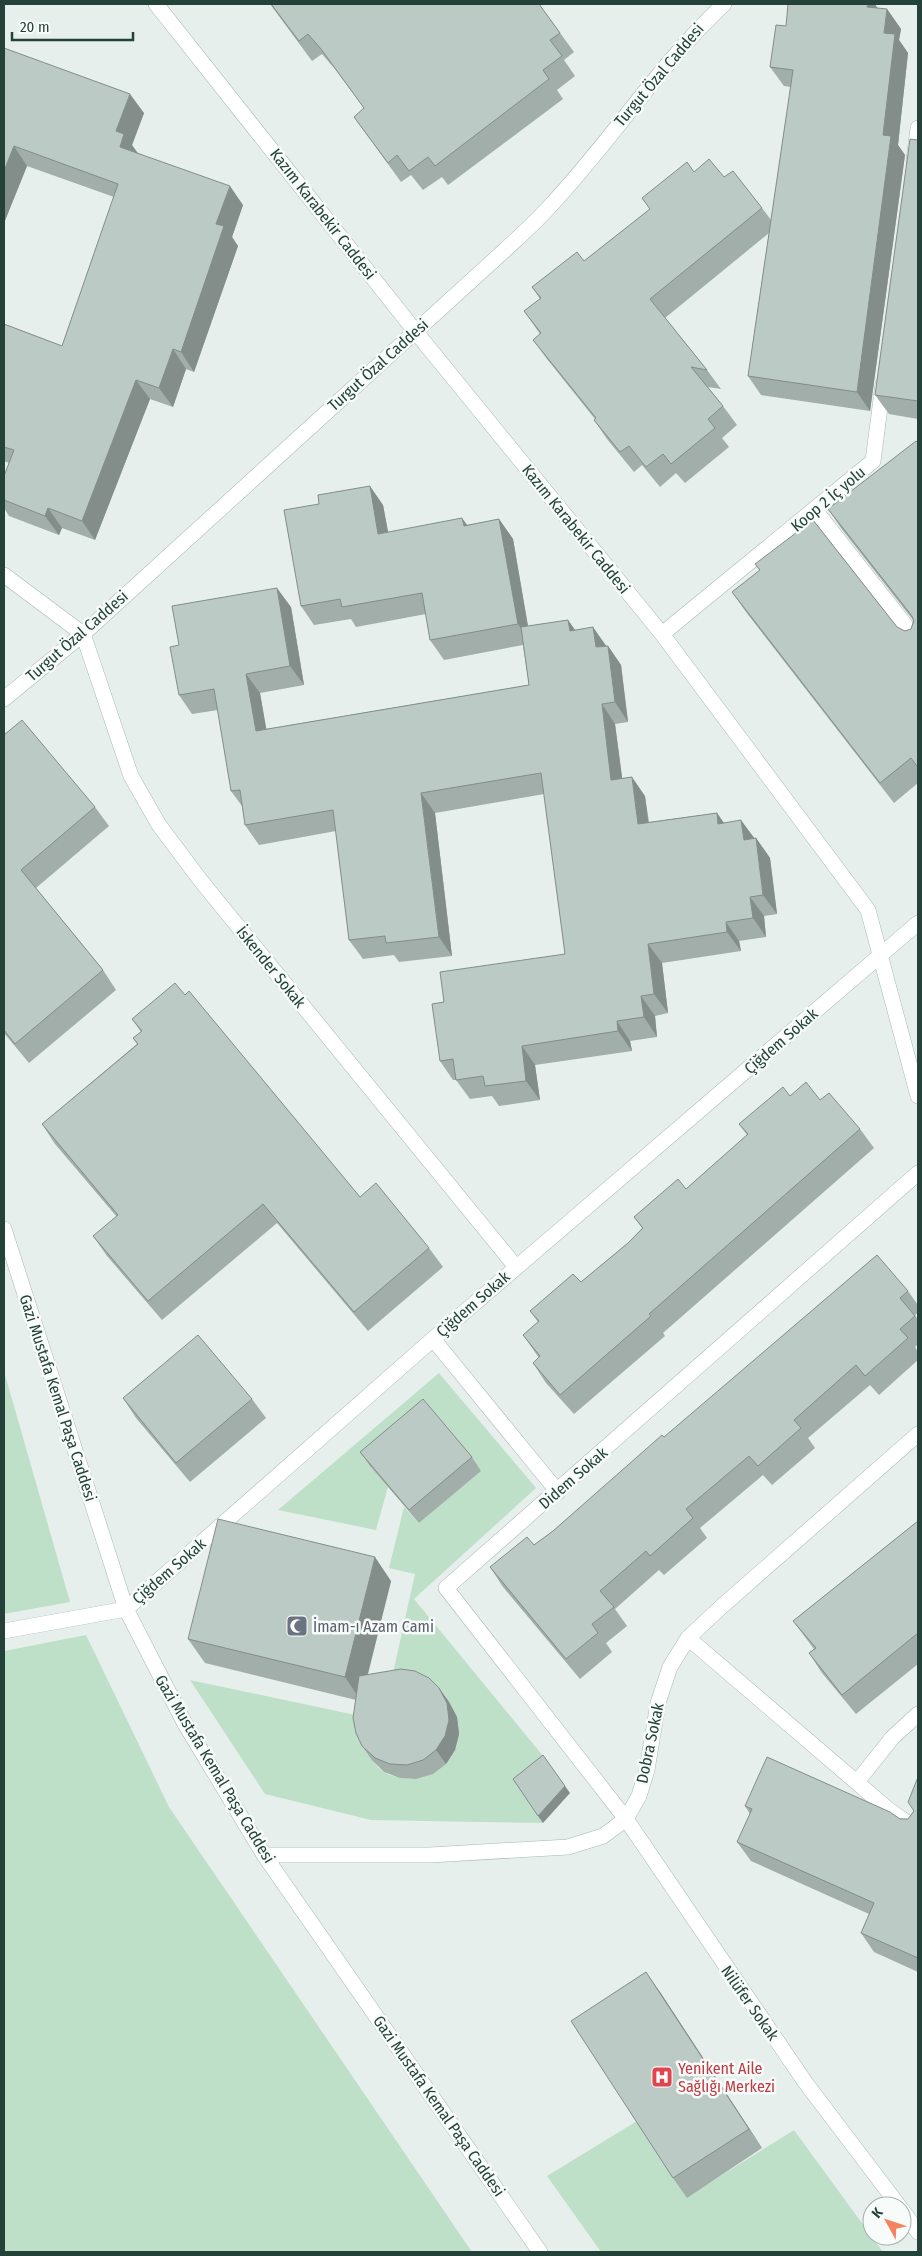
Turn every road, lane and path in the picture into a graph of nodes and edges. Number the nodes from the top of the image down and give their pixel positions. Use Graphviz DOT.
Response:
graph roads {
  1 [pos="156,4"];
  2 [pos="724,4"];
  3 [pos="918,128"];
  4 [pos="912,171"];
  5 [pos="415,331"];
  6 [pos="885,373"];
  7 [pos="815,510"];
  8 [pos="4,575"];
  9 [pos="83,634"];
  10 [pos="662,634"];
  11 [pos="918,641"];
  12 [pos="4,699"];
  13 [pos="918,923"];
  14 [pos="881,955"];
  15 [pos="918,1096"];
  16 [pos="918,1173"];
  17 [pos="4,1229"];
  18 [pos="516,1267"];
  19 [pos="433,1339"];
  20 [pos="918,1434"];
  21 [pos="558,1492"];
  22 [pos="126,1609"];
  23 [pos="4,1631"];
  24 [pos="688,1638"];
  25 [pos="918,1714"];
  26 [pos="857,1782"];
  27 [pos="626,1819"];
  28 [pos="918,1830"];
  29 [pos="264,1855"];
  30 [pos="891,2196"];
  31 [pos="540,2252"];
  1 -- 5 [label="street, Kazım Karabekir Caddesi"];
  2 -- 5 [label="street, Turgut Özal Caddesi"];
  3 -- 4 [label="street"];
  5 -- 9 [label="street, Turgut Özal Caddesi"];
  5 -- 10 [label="street, Kazım Karabekir Caddesi"];
  6 -- 7 [label="street, Koop 2 İç yolu"];
  7 -- 10 [label="street, Koop 2 İç yolu"];
  7 -- 11 [label="street"];
  8 -- 9 [label="street"];
  9 -- 12 [label="street, Turgut Özal Caddesi"];
  9 -- 18 [label="street, İskender Sokak"];
  10 -- 14 [label="street, Kazım Karabekir Caddesi"];
  13 -- 14 [label="street, Çiğdem Sokak"];
  14 -- 15 [label="street, Kazım Karabekir Caddesi"];
  14 -- 18 [label="street, Çiğdem Sokak"];
  16 -- 21 [label="street, Didem Sokak"];
  17 -- 22 [label="street, Gazi Mustafa Kemal Paşa Caddesi"];
  18 -- 19 [label="street, Çiğdem Sokak"];
  19 -- 21 [label="street"];
  19 -- 22 [label="street, Çiğdem Sokak"];
  20 -- 24 [label="street, Dobra Sokak"];
  21 -- 27 [label="street, Didem Sokak"];
  22 -- 23 [label="street, Çiğdem Sokak"];
  22 -- 29 [label="street, Gazi Mustafa Kemal Paşa Caddesi"];
  24 -- 26 [label="street"];
  24 -- 27 [label="street, Dobra Sokak"];
  25 -- 26 [label="street"];
  26 -- 28 [label="street"];
  27 -- 29 [label="street, Dobra Sokak"];
  27 -- 30 [label="street, Nilüfer Sokak"];
  29 -- 31 [label="street, Gazi Mustafa Kemal Paşa Caddesi"];
}
